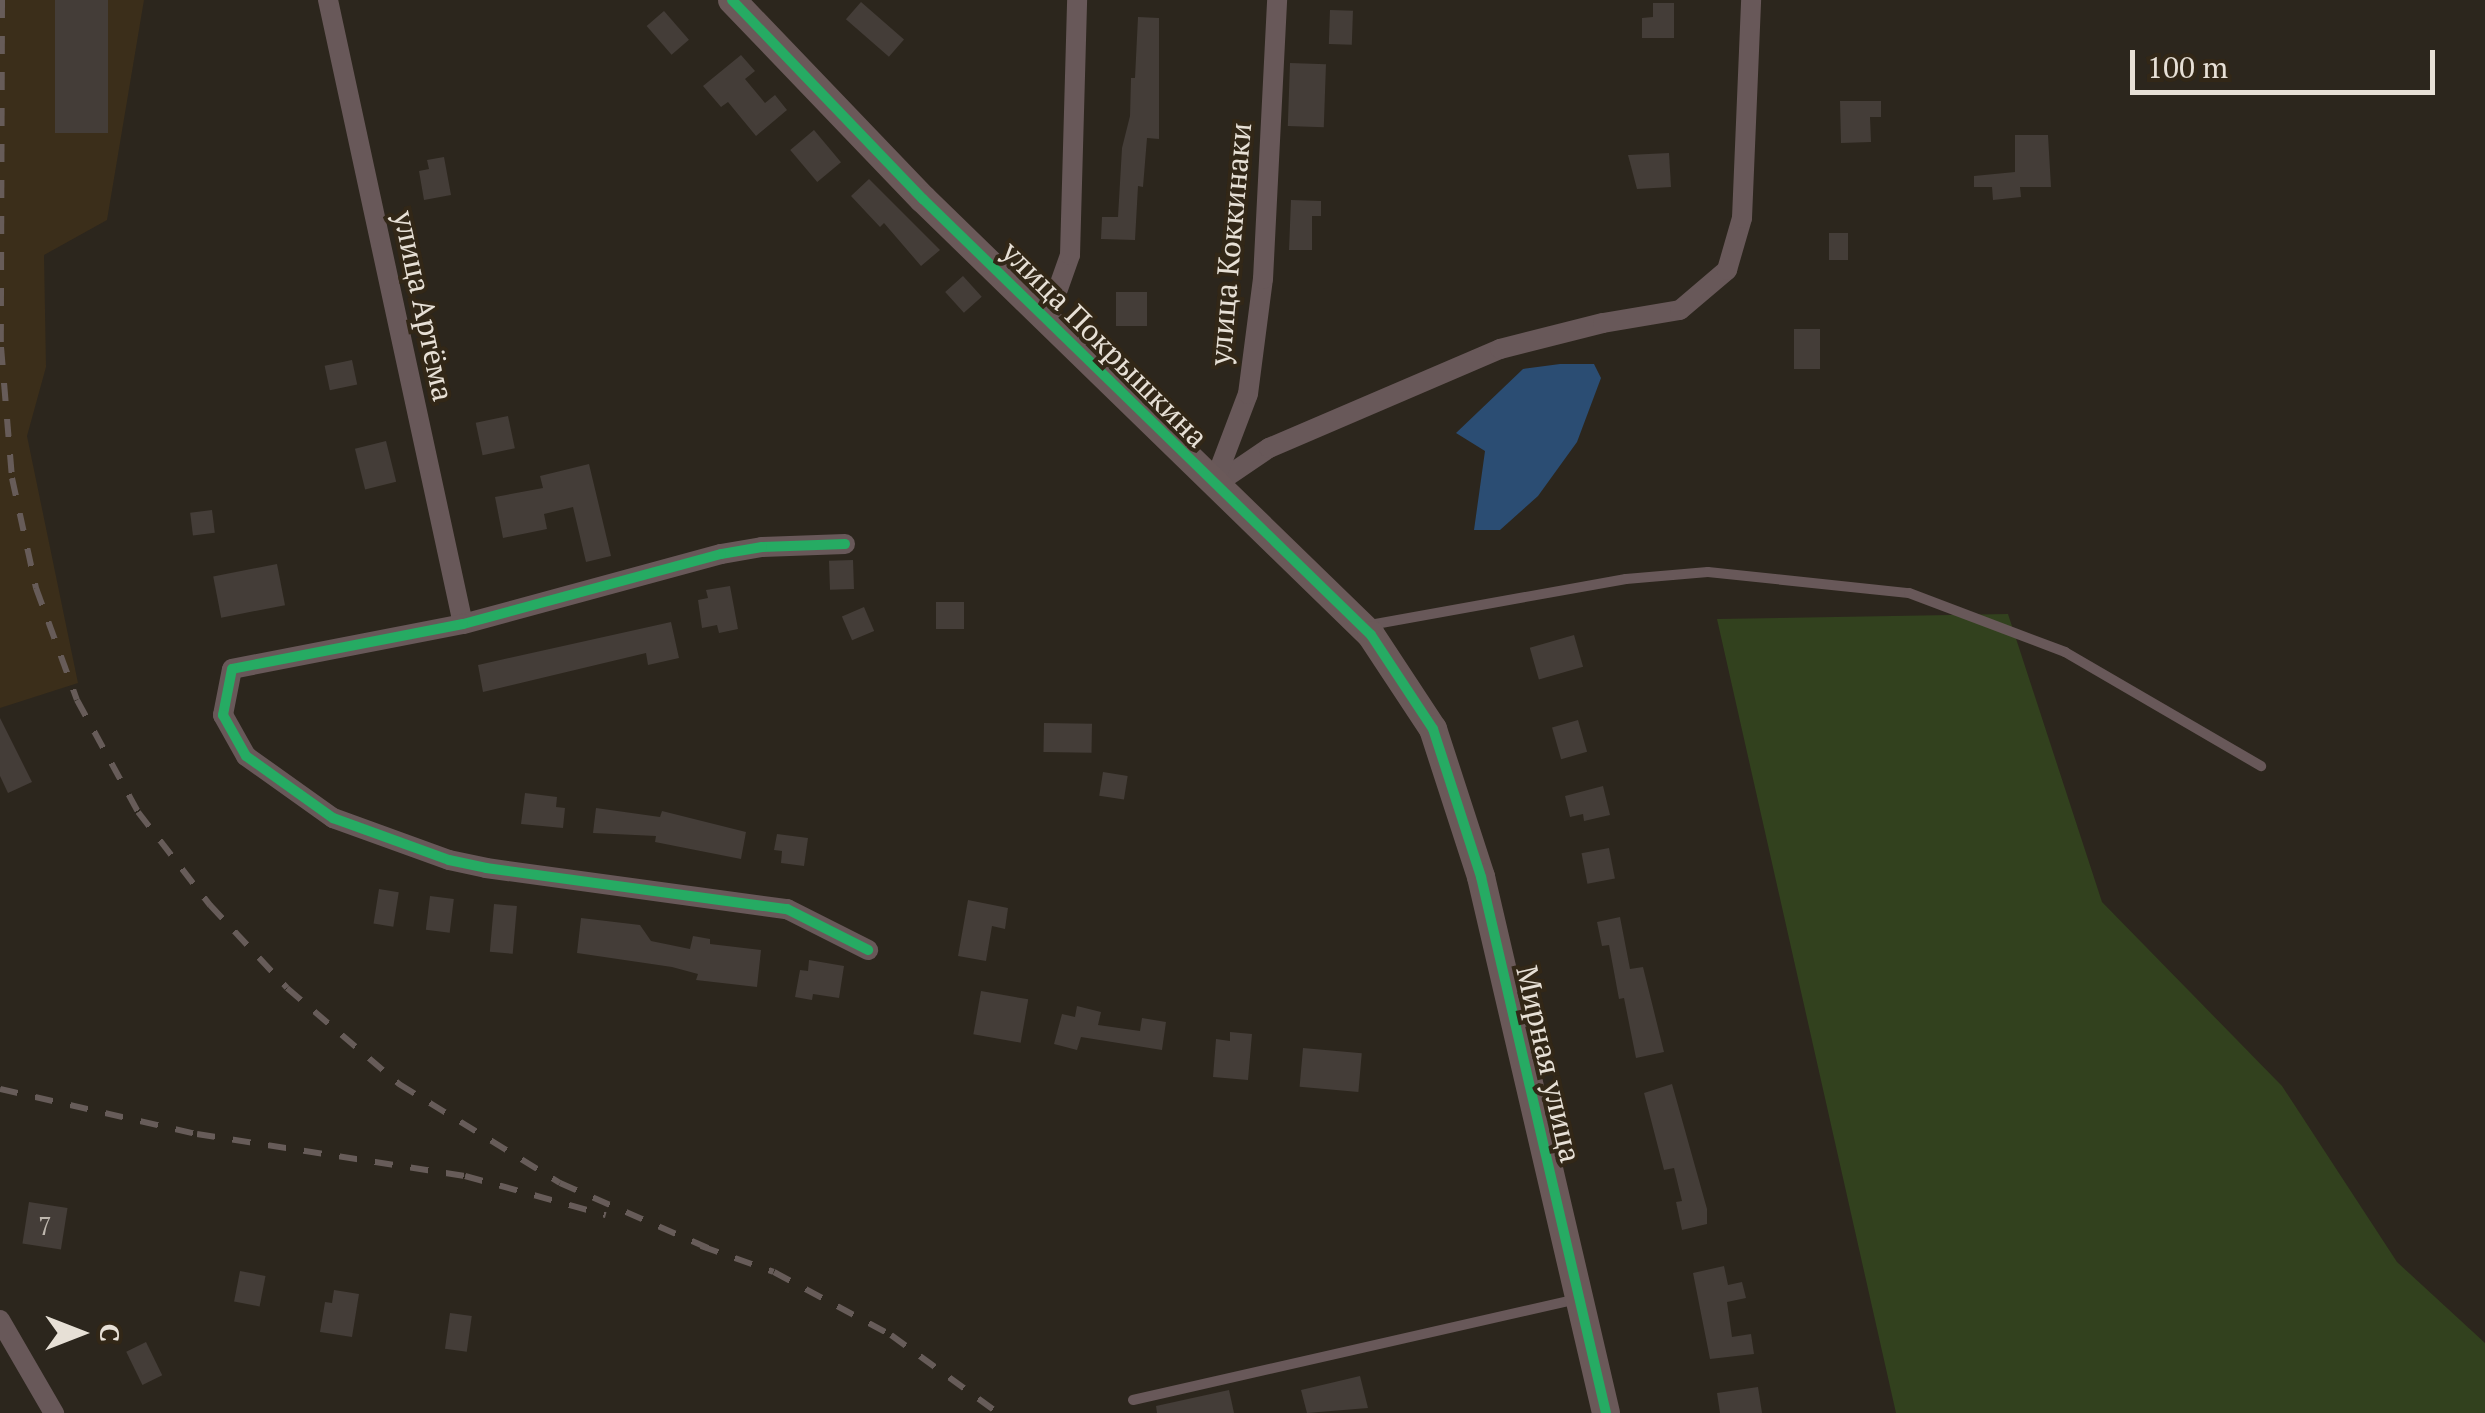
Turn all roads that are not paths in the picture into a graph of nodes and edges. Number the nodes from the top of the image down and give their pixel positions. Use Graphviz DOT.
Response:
graph roads {
  1 [pos="328,0"];
  2 [pos="732,0"];
  3 [pos="1078,0"];
  4 [pos="1277,0"];
  5 [pos="1751,0"];
  6 [pos="1048,320"];
  7 [pos="1214,486"];
  8 [pos="845,544"];
  9 [pos="463,624"];
  10 [pos="1361,626"];
  11 [pos="1433,730"];
  12 [pos="2261,766"];
  13 [pos="868,950"];
  14 [pos="1577,1298"];
  15 [pos="0,1320"];
  16 [pos="1133,1400"];
  17 [pos="54,1413"];
  18 [pos="1606,1413"];
  1 -- 9 [label="street, улица Артёма"];
  2 -- 6 [label="street, улица Покрышкина"];
  3 -- 6 [label="street"];
  4 -- 7 [label="street, улица Коккинаки"];
  5 -- 7 [label="street"];
  6 -- 7 [label="street, улица Покрышкина"];
  7 -- 10 [label="street, улица Покрышкина"];
  8 -- 9 [label="street"];
  9 -- 13 [label="street"];
  10 -- 11 [label="street, улица Покрышкина"];
  10 -- 12 [label="lane"];
  11 -- 14 [label="street, Мирная улица"];
  14 -- 16 [label="lane"];
  14 -- 18 [label="street, Мирная улица"];
  15 -- 17 [label="street"];
}
